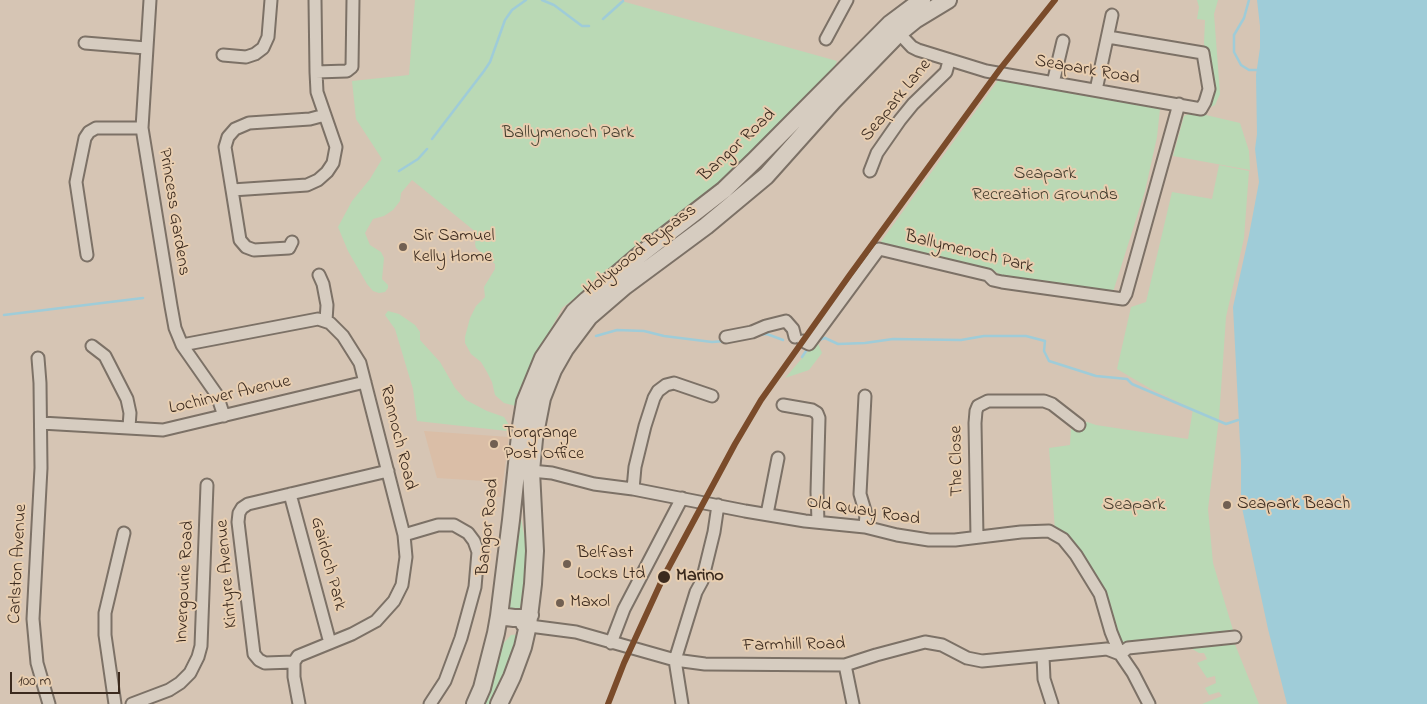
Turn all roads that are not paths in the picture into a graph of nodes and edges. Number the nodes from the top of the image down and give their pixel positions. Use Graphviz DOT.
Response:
graph roads {
  1 [pos="150,0"];
  2 [pos="271,0"];
  3 [pos="315,0"];
  4 [pos="353,0"];
  5 [pos="847,0"];
  6 [pos="922,0"];
  7 [pos="948,0"];
  8 [pos="1112,15"];
  9 [pos="894,28"];
  10 [pos="1108,37"];
  11 [pos="826,39"];
  12 [pos="1063,41"];
  13 [pos="85,43"];
  14 [pos="146,48"];
  15 [pos="223,56"];
  16 [pos="950,61"];
  17 [pos="316,72"];
  18 [pos="1053,83"];
  19 [pos="1096,90"];
  20 [pos="1179,104"];
  21 [pos="325,115"];
  22 [pos="142,128"];
  23 [pos="869,165"];
  24 [pos="232,190"];
  25 [pos="292,242"];
  26 [pos="88,255"];
  27 [pos="319,276"];
  28 [pos="326,321"];
  29 [pos="567,334"];
  30 [pos="726,337"];
  31 [pos="182,345"];
  32 [pos="92,346"];
  33 [pos="38,358"];
  34 [pos="365,382"];
  35 [pos="712,396"];
  36 [pos="865,396"];
  37 [pos="783,406"];
  38 [pos="224,416"];
  39 [pos="41,423"];
  40 [pos="1079,425"];
  41 [pos="128,427"];
  42 [pos="778,458"];
  43 [pos="388,471"];
  44 [pos="531,471"];
  45 [pos="208,485"];
  46 [pos="633,489"];
  47 [pos="290,494"];
  48 [pos="686,499"];
  49 [pos="713,504"];
  50 [pos="767,514"];
  51 [pos="818,522"];
  52 [pos="865,527"];
  53 [pos="124,533"];
  54 [pos="404,535"];
  55 [pos="976,537"];
  56 [pos="499,619"];
  57 [pos="529,620"];
  58 [pos="1236,637"];
  59 [pos="330,643"];
  60 [pos="615,644"];
  61 [pos="1120,654"];
  62 [pos="1043,656"];
  63 [pos="675,660"];
  64 [pos="294,662"];
  65 [pos="845,665"];
  66 [pos="49,704"];
  67 [pos="116,704"];
  68 [pos="132,704"];
  69 [pos="298,704"];
  70 [pos="430,704"];
  71 [pos="475,704"];
  72 [pos="499,704"];
  73 [pos="682,704"];
  74 [pos="853,704"];
  75 [pos="1052,704"];
  76 [pos="1148,704"];
  1 -- 14 [label="street, Princess Gardens"];
  2 -- 15 [label="street"];
  3 -- 17 [label="street"];
  4 -- 17 [label="street"];
  5 -- 11 [label="street"];
  6 -- 9 [label="highway"];
  7 -- 9 [label="highway"];
  8 -- 10 [label="street"];
  9 -- 16 [label="street, Seapark Road"];
  9 -- 29 [label="highway, Bangor Road"];
  10 -- 19 [label="street"];
  10 -- 20 [label="street, Seapark Road"];
  12 -- 18 [label="street"];
  13 -- 14 [label="street"];
  14 -- 22 [label="street, Princess Gardens"];
  16 -- 18 [label="street, Seapark Road"];
  16 -- 23 [label="street, Seapark Lane"];
  17 -- 21 [label="street"];
  18 -- 19 [label="street, Seapark Road"];
  19 -- 20 [label="street, Seapark Road"];
  20 -- 30 [label="street, Ballymenoch Park"];
  21 -- 24 [label="street"];
  21 -- 24 [label="street"];
  22 -- 26 [label="street"];
  22 -- 31 [label="street, Princess Gardens"];
  24 -- 25 [label="street"];
  27 -- 28 [label="street"];
  28 -- 31 [label="street"];
  28 -- 34 [label="street, Rannoch Road"];
  29 -- 44 [label="highway"];
  29 -- 56 [label="highway, Bangor Road"];
  31 -- 38 [label="street, Princess Gardens"];
  32 -- 41 [label="street"];
  33 -- 39 [label="street, Carlston Avenue"];
  34 -- 38 [label="street, Lochinver Avenue"];
  34 -- 43 [label="street, Rannoch Road"];
  35 -- 46 [label="street"];
  36 -- 52 [label="street"];
  37 -- 51 [label="street"];
  38 -- 41 [label="street, Lochinver Avenue"];
  39 -- 41 [label="street, Lochinver Avenue"];
  39 -- 66 [label="street, Carlston Avenue"];
  40 -- 55 [label="street, The Close"];
  42 -- 50 [label="street"];
  43 -- 47 [label="street, Kintyre Avenue"];
  43 -- 54 [label="street, Rannoch Road"];
  44 -- 46 [label="street, Old Quay Road"];
  44 -- 57 [label="highway"];
  45 -- 68 [label="street, Invergourie Road"];
  46 -- 48 [label="street, Old Quay Road"];
  47 -- 59 [label="street, Gairloch Park"];
  47 -- 64 [label="street, Kintyre Avenue"];
  48 -- 49 [label="street, Old Quay Road"];
  48 -- 60 [label="street"];
  49 -- 50 [label="street, Old Quay Road"];
  49 -- 63 [label="street"];
  50 -- 51 [label="street, Old Quay Road"];
  51 -- 52 [label="street, Old Quay Road"];
  52 -- 55 [label="street, Old Quay Road"];
  53 -- 67 [label="street"];
  54 -- 59 [label="street, Rannoch Road"];
  54 -- 70 [label="street"];
  55 -- 61 [label="street, Old Quay Road"];
  56 -- 57 [label="highway"];
  56 -- 71 [label="highway, Bangor Road"];
  57 -- 60 [label="street, Farmhill Road"];
  57 -- 72 [label="highway"];
  58 -- 61 [label="street, Farmhill Road"];
  59 -- 64 [label="street, Rannoch Road"];
  60 -- 63 [label="street, Farmhill Road"];
  61 -- 62 [label="street, Farmhill Road"];
  61 -- 76 [label="street, Old Quay Road"];
  62 -- 65 [label="street, Farmhill Road"];
  62 -- 75 [label="street"];
  63 -- 65 [label="street, Farmhill Road"];
  63 -- 73 [label="street"];
  64 -- 69 [label="street"];
  65 -- 74 [label="street"];
}
